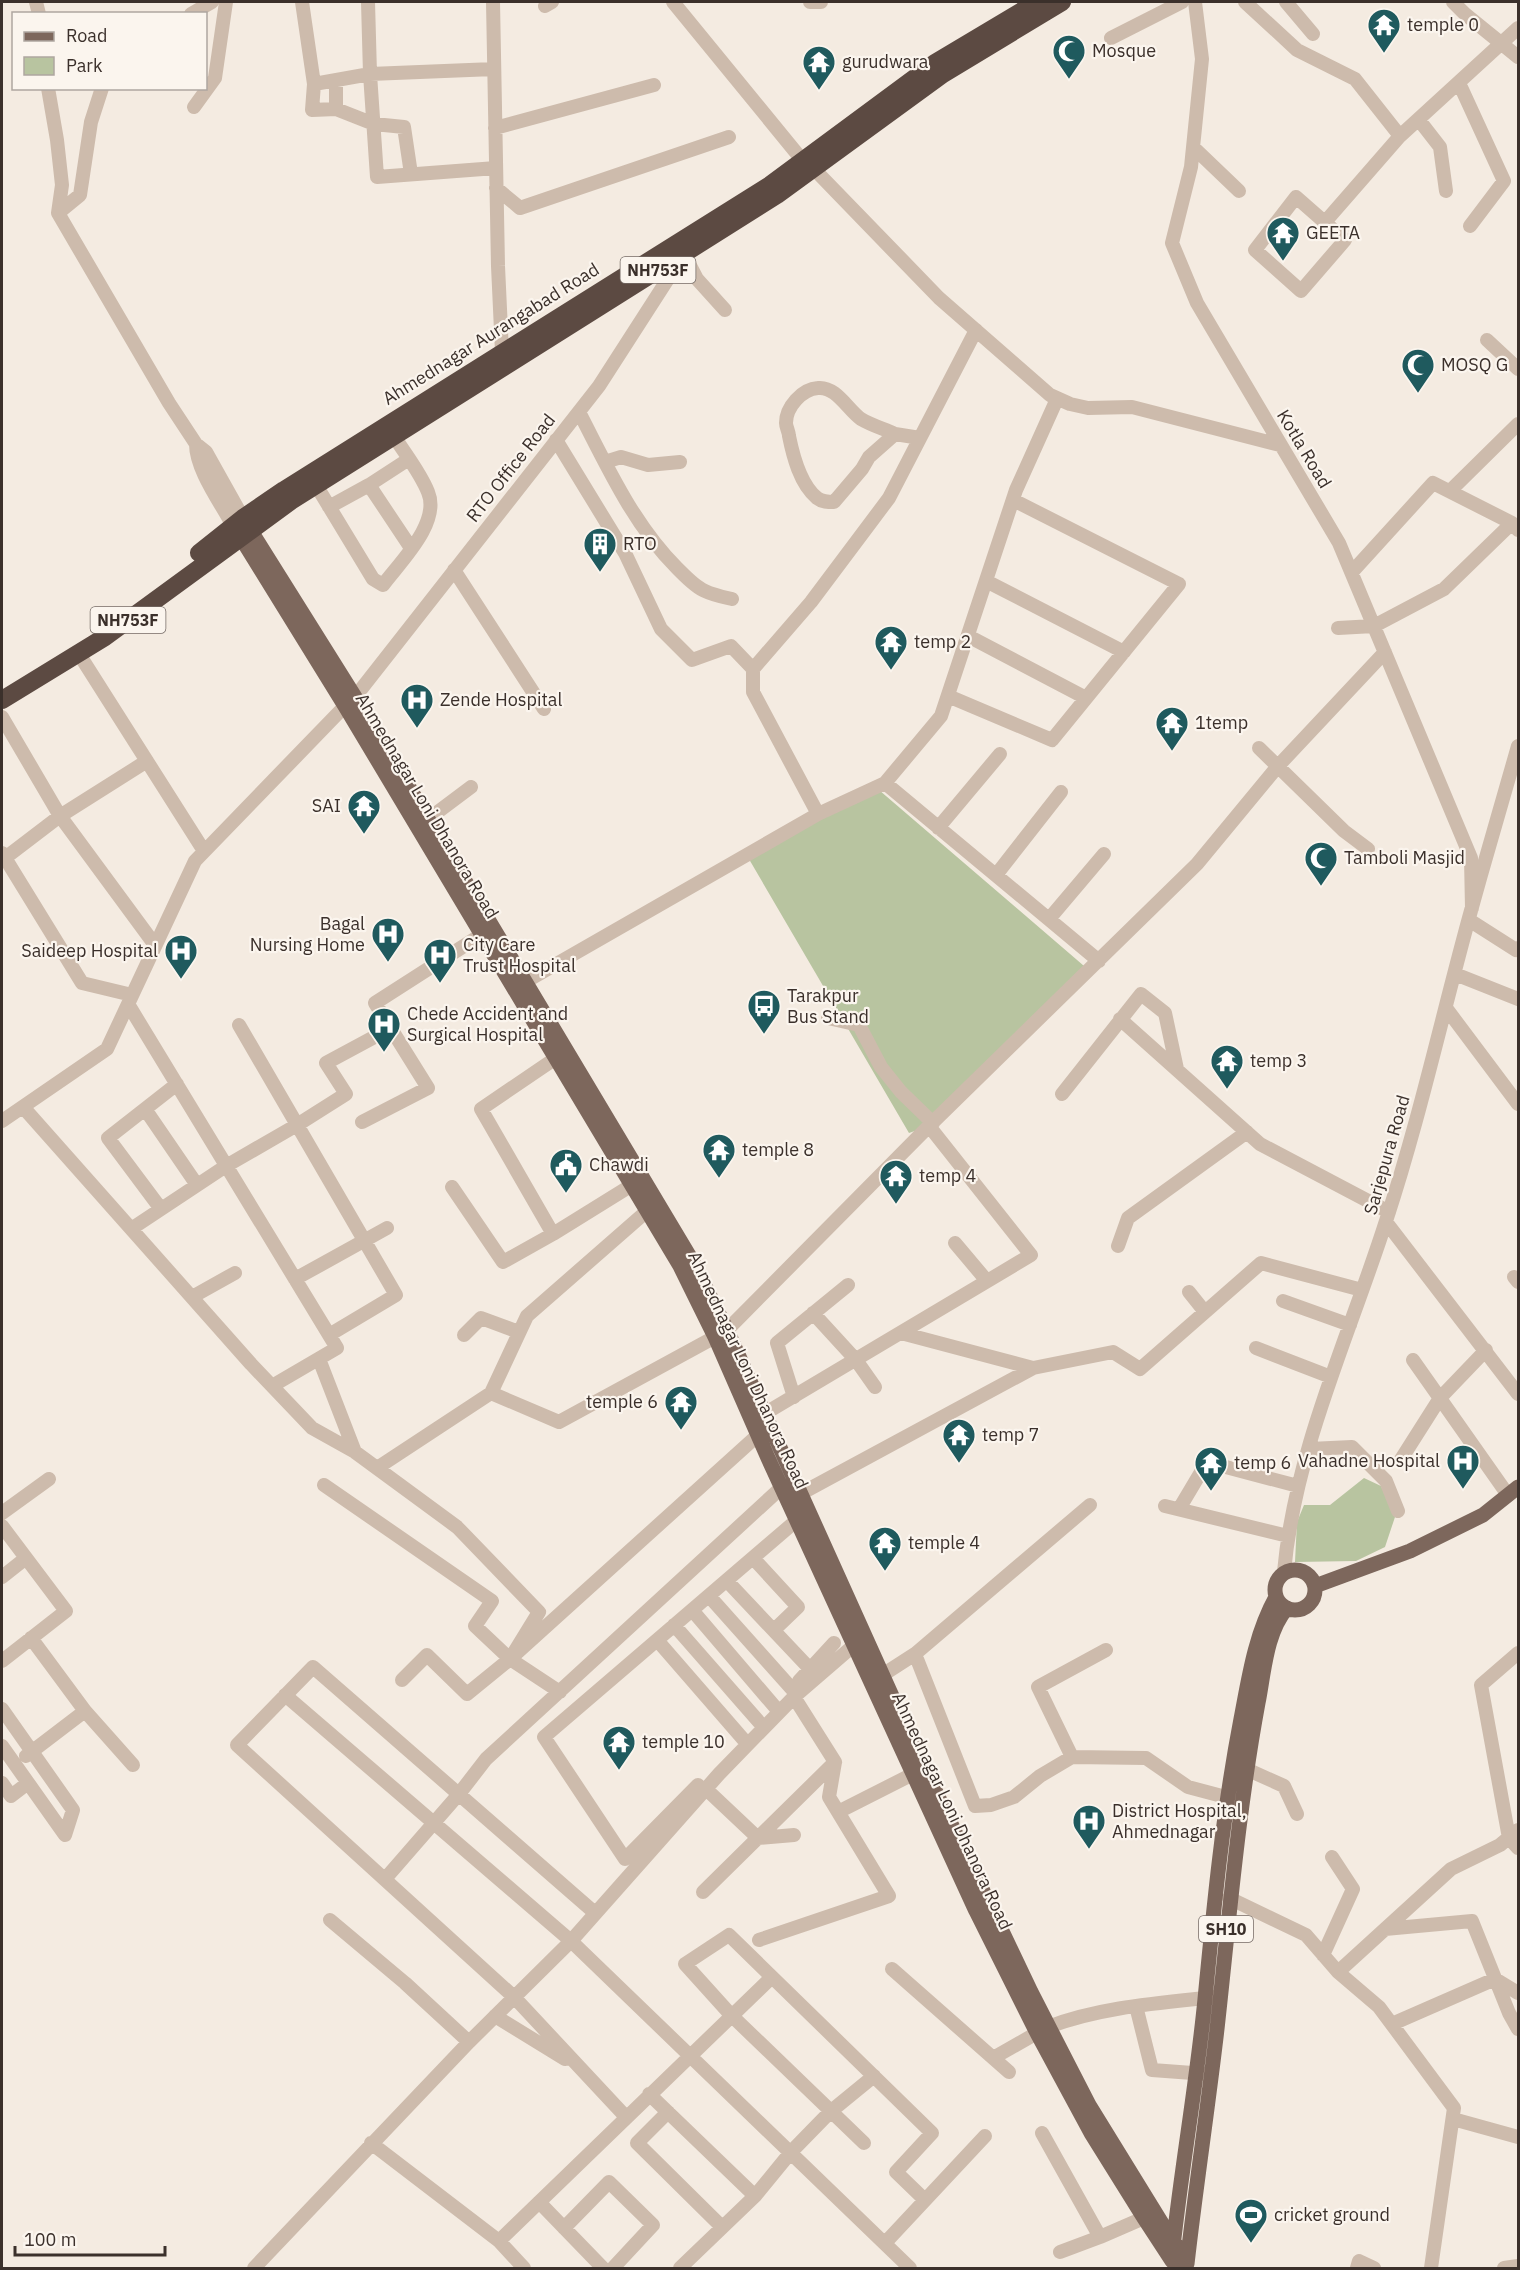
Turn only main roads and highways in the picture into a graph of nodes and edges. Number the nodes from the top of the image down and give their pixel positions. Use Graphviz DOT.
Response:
graph roads {
  1 [pos="1037,2"];
  2 [pos="1062,2"];
  3 [pos="808,165"];
  4 [pos="241,528"];
  5 [pos="2,687"];
  6 [pos="2,700"];
  7 [pos="350,701"];
  8 [pos="721,1333"];
  9 [pos="1513,1491"];
  10 [pos="1315,1586"];
  11 [pos="1282,1603"];
  12 [pos="861,1640"];
  13 [pos="1235,1799"];
  14 [pos="1213,1997"];
  15 [pos="1042,2030"];
  16 [pos="1204,2074"];
  17 [pos="1149,2216"];
  18 [pos="1174,2243"];
  19 [pos="1187,2264"];
  20 [pos="1172,2265"];
  1 -- 3 [label="highway, Ahmednagar Aurangabad Road / NH753F"];
  2 -- 3 [label="highway, NH753F"];
  3 -- 4 [label="highway, Ahmednagar Aurangabad Road / NH753F"];
  3 -- 4 [label="highway, NH753F"];
  4 -- 5 [label="highway, Ahmednagar Aurangabad Road / NH753F"];
  4 -- 6 [label="highway, NH753F"];
  4 -- 7 [label="main road, Ahmednagar Loni Dhanora Road"];
  7 -- 8 [label="main road, Ahmednagar Loni Dhanora Road"];
  7 -- 8 [label="main road, Ahmednagar Loni Dhanora Road"];
  8 -- 12 [label="main road, Ahmednagar Loni Dhanora Road"];
  8 -- 12 [label="main road, Ahmednagar Loni Dhanora Road"];
  9 -- 10 [label="main road"];
  10 -- 11 [label="main road"];
  10 -- 11 [label="main road"];
  11 -- 13 [label="main road, SH10"];
  11 -- 13 [label="main road, SH10"];
  12 -- 15 [label="main road, Ahmednagar Loni Dhanora Road"];
  12 -- 15 [label="main road, Ahmednagar Loni Dhanora Road"];
  13 -- 14 [label="main road, SH10"];
  13 -- 14 [label="main road, SH10"];
  14 -- 16 [label="main road, SH10"];
  15 -- 17 [label="main road, Ahmednagar Loni Dhanora Road"];
  16 -- 18 [label="main road, SH10"];
  16 -- 19 [label="main road, SH10"];
  17 -- 18 [label="main road, Ahmednagar Loni Dhanora Road"];
  17 -- 20 [label="main road, Ahmednagar Loni Dhanora Road"];
  18 -- 19 [label="main road, Ahmednagar Loni Dhanora Road"];
  18 -- 20 [label="main road, SH10"];
  19 -- 20 [label="main road"];
}
